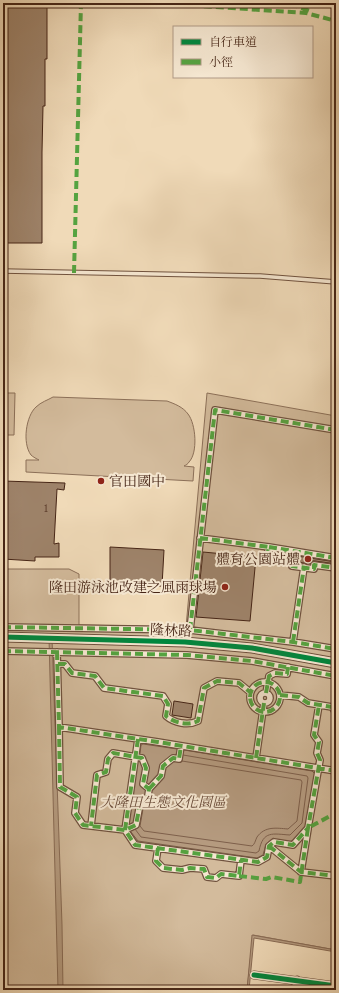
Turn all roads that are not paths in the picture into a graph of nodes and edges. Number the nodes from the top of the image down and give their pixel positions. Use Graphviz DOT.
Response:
graph roads {
  1 [pos="3,271"];
  2 [pos="336,282"];
  3 [pos="336,430"];
  4 [pos="200,538"];
  5 [pos="269,547"];
  6 [pos="336,558"];
  7 [pos="304,567"];
  8 [pos="336,568"];
  9 [pos="3,627"];
  10 [pos="190,630"];
  11 [pos="3,637"];
  12 [pos="292,642"];
  13 [pos="336,649"];
  14 [pos="3,651"];
  15 [pos="57,652"];
  16 [pos="336,663"];
  17 [pos="58,664"];
  18 [pos="288,667"];
  19 [pos="336,676"];
  20 [pos="268,682"];
  21 [pos="250,692"];
  22 [pos="280,695"];
  23 [pos="319,705"];
  24 [pos="263,712"];
  25 [pos="336,712"];
  26 [pos="59,728"];
  27 [pos="138,739"];
  28 [pos="181,746"];
  29 [pos="136,757"];
  30 [pos="256,758"];
  31 [pos="319,768"];
  32 [pos="336,771"];
  33 [pos="149,789"];
  34 [pos="91,826"];
  35 [pos="308,828"];
  36 [pos="125,830"];
  37 [pos="269,846"];
  38 [pos="158,848"];
  39 [pos="241,860"];
  40 [pos="301,872"];
  41 [pos="336,876"];
  42 [pos="254,975"];
  43 [pos="297,980"];
  44 [pos="336,986"];
  45 [pos="295,990"];
  1 -- 2 [label="lane"];
  3 -- 4 [label="street"];
  4 -- 5 [label="street"];
  4 -- 10 [label="street"];
  5 -- 6 [label="street"];
  5 -- 7 [label="street"];
  7 -- 8 [label="street"];
  7 -- 12 [label="street"];
  9 -- 10 [label="street"];
  10 -- 12 [label="street"];
  11 -- 16 [label="street, 隆林路"];
  12 -- 13 [label="street"];
  14 -- 15 [label="street"];
  15 -- 17 [label="street"];
  15 -- 18 [label="street"];
  17 -- 21 [label="street"];
  17 -- 26 [label="street"];
  18 -- 19 [label="street"];
  18 -- 20 [label="street"];
  20 -- 21 [label="street"];
  20 -- 22 [label="street"];
  20 -- 24 [label="street"];
  21 -- 24 [label="street"];
  22 -- 23 [label="street"];
  22 -- 24 [label="street"];
  23 -- 25 [label="street"];
  23 -- 31 [label="street"];
  24 -- 30 [label="street"];
  26 -- 27 [label="street"];
  26 -- 34 [label="street"];
  27 -- 28 [label="street"];
  27 -- 29 [label="street"];
  28 -- 30 [label="street"];
  28 -- 33 [label="street"];
  29 -- 33 [label="street"];
  29 -- 34 [label="street"];
  29 -- 36 [label="street"];
  30 -- 31 [label="street"];
  31 -- 32 [label="street"];
  31 -- 35 [label="street"];
  33 -- 36 [label="street"];
  34 -- 36 [label="street"];
  35 -- 37 [label="street"];
  35 -- 40 [label="street"];
  36 -- 38 [label="street"];
  37 -- 39 [label="street"];
  37 -- 40 [label="street"];
  38 -- 39 [label="street"];
  38 -- 39 [label="street"];
  40 -- 41 [label="street"];
  42 -- 43 [label="street"];
  43 -- 44 [label="street"];
  43 -- 45 [label="street"];
}
